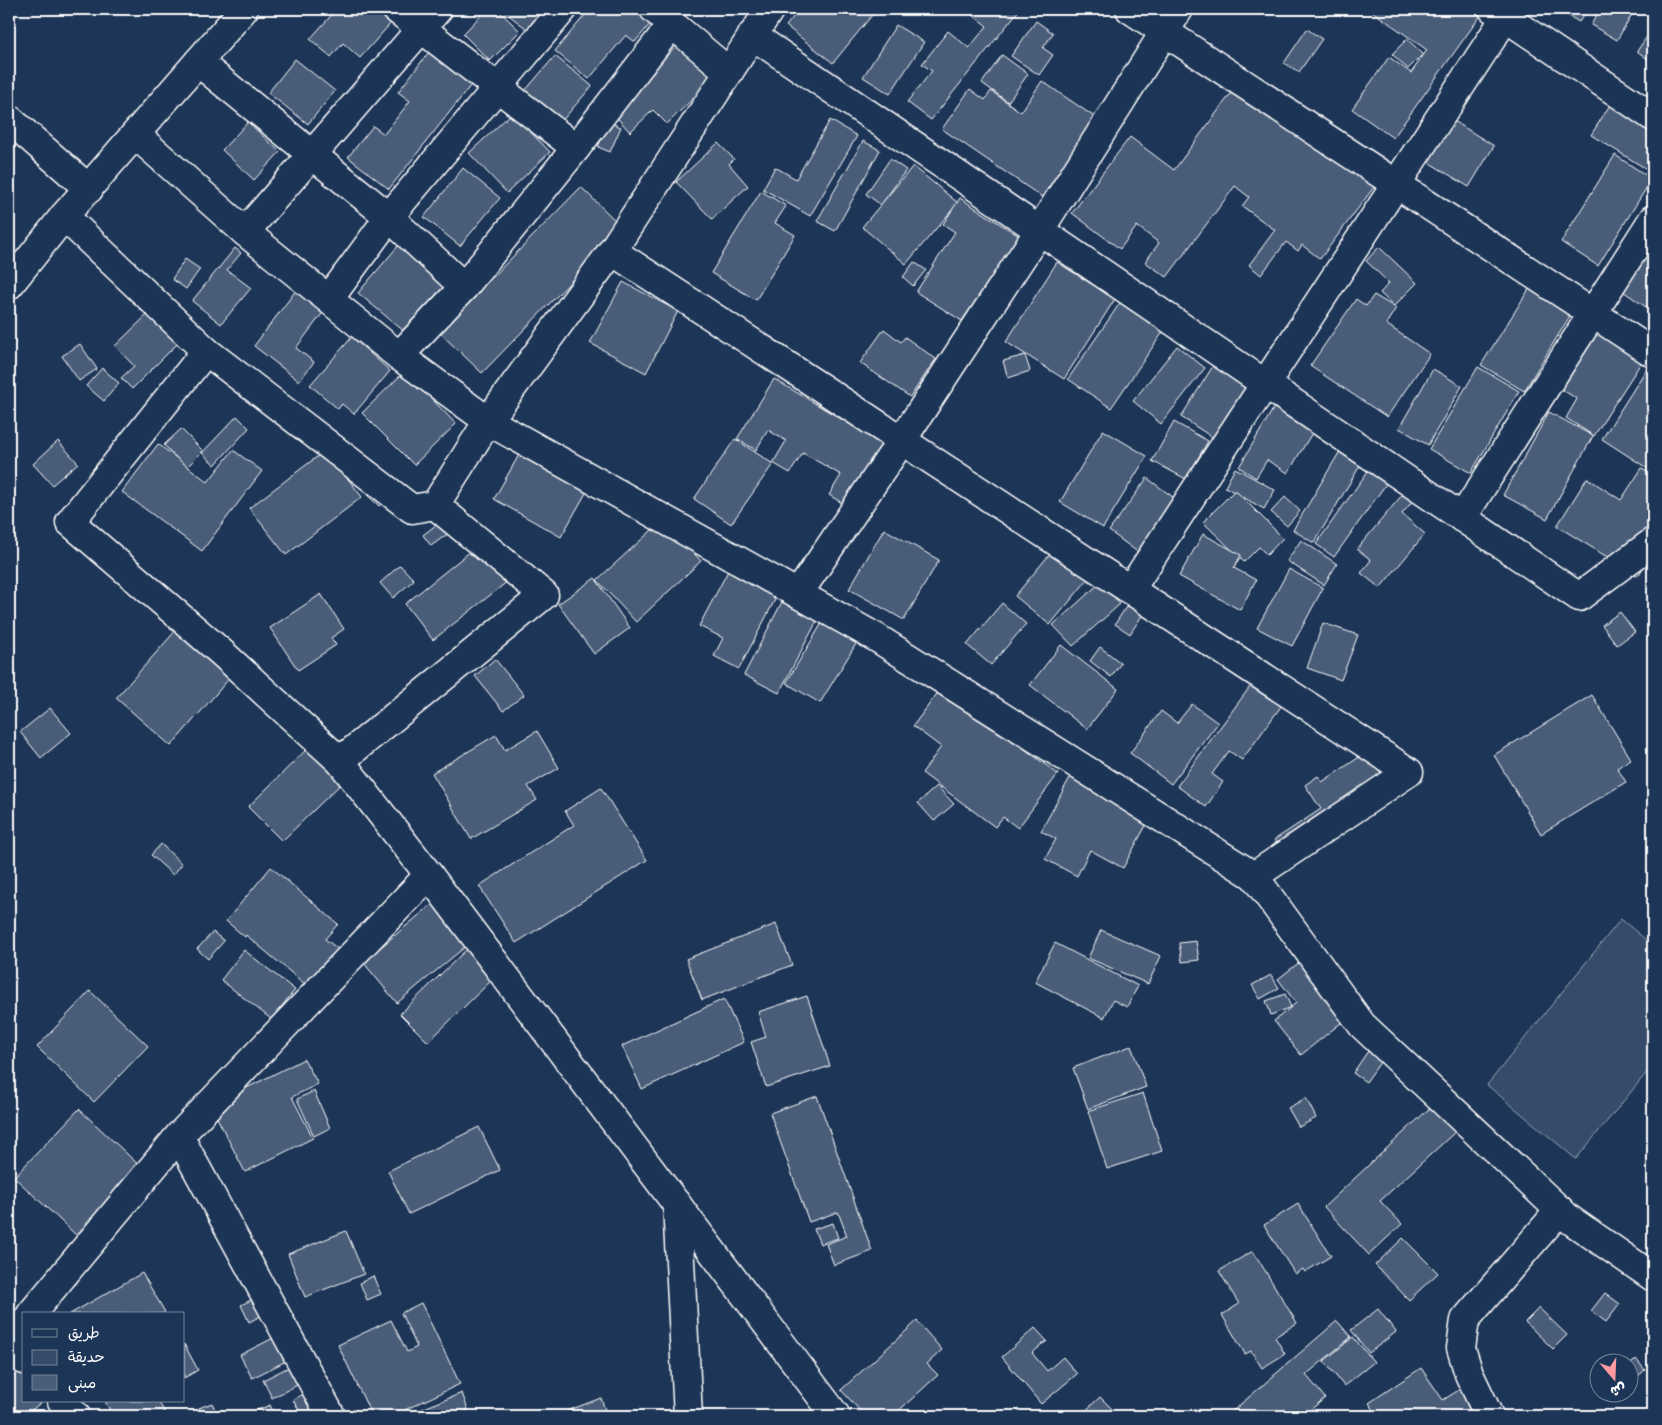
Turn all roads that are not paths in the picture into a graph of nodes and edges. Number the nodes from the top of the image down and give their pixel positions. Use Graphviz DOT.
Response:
graph roads {
  1 [pos="244,9"];
  2 [pos="396,9"];
  3 [pos="563,9"];
  4 [pos="770,9"];
  5 [pos="1130,9"];
  6 [pos="1179,9"];
  7 [pos="1503,12"];
  8 [pos="663,16"];
  9 [pos="430,18"];
  10 [pos="1165,32"];
  11 [pos="752,35"];
  12 [pos="198,62"];
  13 [pos="729,72"];
  14 [pos="498,88"];
  15 [pos="1653,117"];
  16 [pos="9,119"];
  17 [pos="136,135"];
  18 [pos="576,148"];
  19 [pos="312,154"];
  20 [pos="1396,184"];
  21 [pos="89,189"];
  22 [pos="64,216"];
  23 [pos="389,217"];
  24 [pos="1653,219"];
  25 [pos="1039,231"];
  26 [pos="245,232"];
  27 [pos="612,251"];
  28 [pos="9,285"];
  29 [pos="464,287"];
  30 [pos="329,299"];
  31 [pos="1593,314"];
  32 [pos="206,351"];
  33 [pos="1653,353"];
  34 [pos="399,356"];
  35 [pos="1266,385"];
  36 [pos="488,421"];
  37 [pos="902,440"];
  38 [pos="435,505"];
  39 [pos="1462,518"];
  40 [pos="1653,542"];
  41 [pos="1130,590"];
  42 [pos="798,594"];
  43 [pos="340,761"];
  44 [pos="428,876"];
  45 [pos="1254,876"];
  46 [pos="179,1136"];
  47 [pos="677,1204"];
  48 [pos="1560,1210"];
  49 [pos="1653,1277"];
  50 [pos="33,1312"];
  51 [pos="22,1324"];
  52 [pos="9,1340"];
  53 [pos="9,1344"];
  54 [pos="22,1358"];
  55 [pos="63,1402"];
  56 [pos="76,1416"];
  57 [pos="330,1416"];
  58 [pos="688,1416"];
  59 [pos="836,1416"];
  60 [pos="1489,1416"];
  1 -- 12 [label="street"];
  2 -- 9 [label="street"];
  3 -- 14 [label="street"];
  4 -- 11 [label="street"];
  5 -- 10 [label="street"];
  6 -- 10 [label="street"];
  7 -- 15 [label="street"];
  7 -- 20 [label="street"];
  8 -- 13 [label="street"];
  8 -- 18 [label="street"];
  9 -- 14 [label="street"];
  9 -- 19 [label="street"];
  10 -- 20 [label="street"];
  10 -- 25 [label="street"];
  11 -- 13 [label="street"];
  11 -- 25 [label="street"];
  12 -- 17 [label="street"];
  12 -- 19 [label="street"];
  13 -- 27 [label="street"];
  14 -- 18 [label="street"];
  14 -- 23 [label="street"];
  16 -- 21 [label="street"];
  17 -- 21 [label="street"];
  17 -- 26 [label="street"];
  18 -- 29 [label="street"];
  19 -- 23 [label="street"];
  19 -- 26 [label="street"];
  20 -- 31 [label="street"];
  20 -- 35 [label="street"];
  21 -- 22 [label="street"];
  22 -- 28 [label="street"];
  22 -- 32 [label="street"];
  23 -- 29 [label="street"];
  23 -- 30 [label="street"];
  24 -- 31 [label="street"];
  25 -- 35 [label="street"];
  25 -- 37 [label="street"];
  26 -- 30 [label="street"];
  27 -- 36 [label="street"];
  27 -- 37 [label="street"];
  29 -- 34 [label="street"];
  30 -- 34 [label="street"];
  31 -- 33 [label="street"];
  31 -- 39 [label="street"];
  32 -- 38 [label="street"];
  32 -- 43 [label="street"];
  34 -- 36 [label="street"];
  35 -- 39 [label="street"];
  35 -- 41 [label="street"];
  36 -- 38 [label="street"];
  36 -- 42 [label="street"];
  37 -- 41 [label="street"];
  37 -- 42 [label="street"];
  38 -- 43 [label="street"];
  39 -- 40 [label="street"];
  41 -- 45 [label="street"];
  42 -- 45 [label="street"];
  43 -- 44 [label="street"];
  44 -- 46 [label="street"];
  44 -- 47 [label="street"];
  45 -- 48 [label="street"];
  46 -- 50 [label="street"];
  46 -- 57 [label="street"];
  47 -- 58 [label="street"];
  47 -- 59 [label="street"];
  48 -- 49 [label="street"];
  48 -- 60 [label="street"];
  51 -- 52 [label="street"];
  53 -- 54 [label="street"];
  55 -- 56 [label="street"];
}
